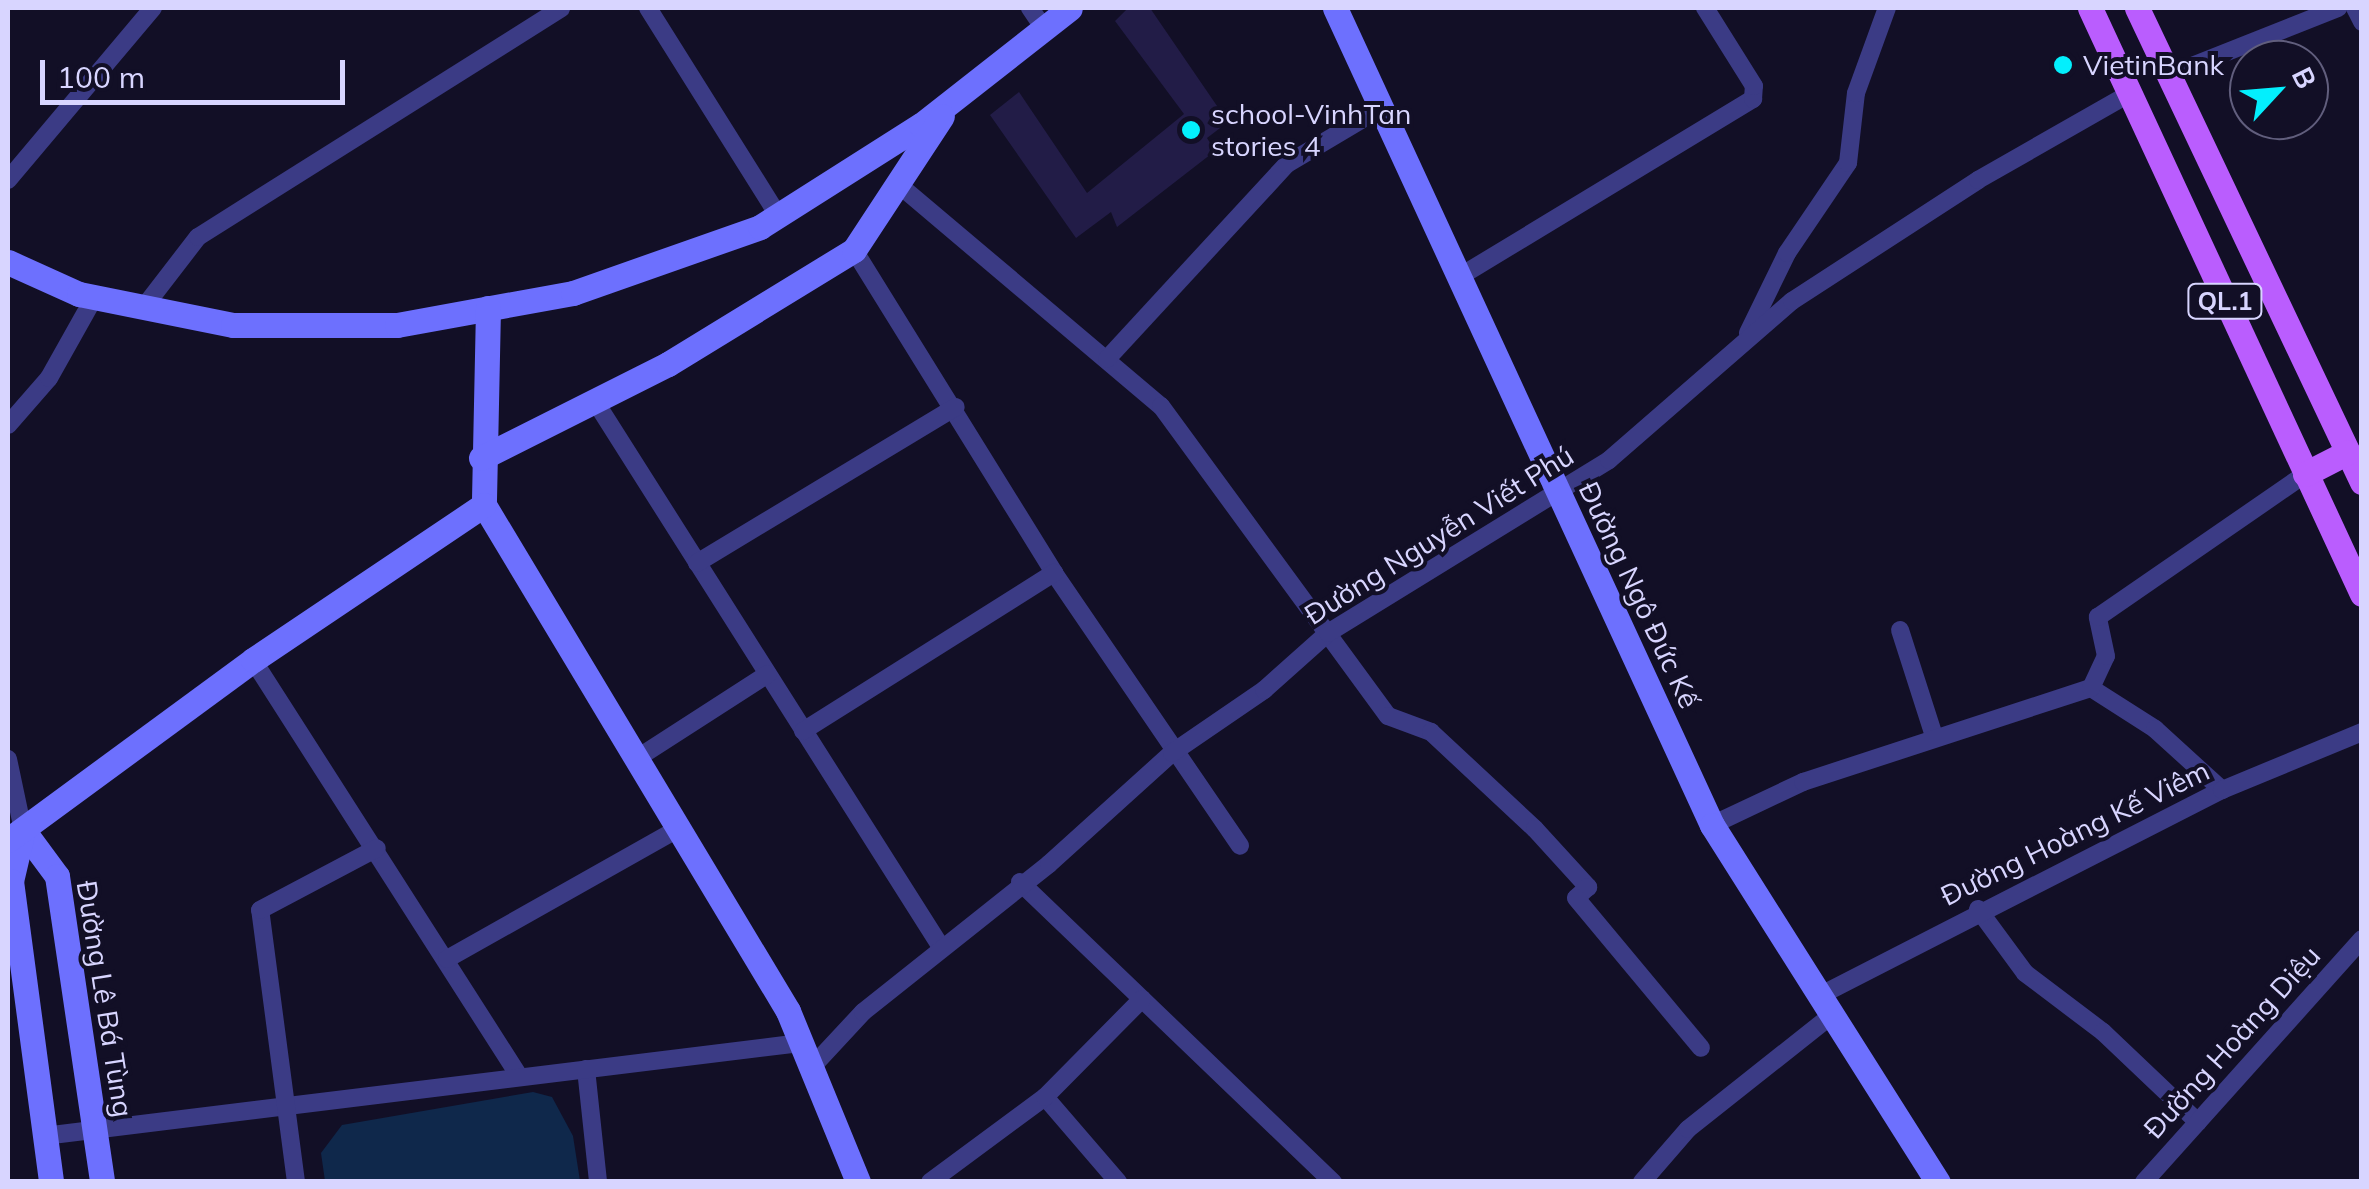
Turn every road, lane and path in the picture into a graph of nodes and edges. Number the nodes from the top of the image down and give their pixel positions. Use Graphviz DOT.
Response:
graph roads {
  1 [pos="153,8"];
  2 [pos="561,8"];
  3 [pos="648,8"];
  4 [pos="1070,8"];
  5 [pos="1336,8"];
  6 [pos="1886,8"];
  7 [pos="2090,8"];
  8 [pos="2137,8"];
  9 [pos="2338,8"];
  10 [pos="2355,8"];
  11 [pos="1708,9"];
  12 [pos="2287,15"];
  13 [pos="1036,17"];
  14 [pos="2362,22"];
  15 [pos="2169,74"];
  16 [pos="2129,94"];
  17 [pos="950,104"];
  18 [pos="1383,107"];
  19 [pos="8,180"];
  20 [pos="898,184"];
  21 [pos="778,215"];
  22 [pos="854,250"];
  23 [pos="8,262"];
  24 [pos="1459,277"];
  25 [pos="95,296"];
  26 [pos="144,307"];
  27 [pos="488,308"];
  28 [pos="1744,341"];
  29 [pos="1107,359"];
  30 [pos="595,401"];
  31 [pos="956,407"];
  32 [pos="8,424"];
  33 [pos="2348,452"];
  34 [pos="481,458"];
  35 [pos="2305,474"];
  36 [pos="2362,482"];
  37 [pos="1559,494"];
  38 [pos="484,506"];
  39 [pos="697,563"];
  40 [pos="1054,573"];
  41 [pos="2362,594"];
  42 [pos="1900,630"];
  43 [pos="1328,633"];
  44 [pos="253,660"];
  45 [pos="768,674"];
  46 [pos="2091,688"];
  47 [pos="803,731"];
  48 [pos="2362,732"];
  49 [pos="1934,736"];
  50 [pos="1172,753"];
  51 [pos="640,756"];
  52 [pos="8,759"];
  53 [pos="2222,790"];
  54 [pos="1712,825"];
  55 [pos="680,827"];
  56 [pos="15,835"];
  57 [pos="1240,846"];
  58 [pos="377,848"];
  59 [pos="1020,882"];
  60 [pos="1978,909"];
  61 [pos="2362,940"];
  62 [pos="941,948"];
  63 [pos="446,958"];
  64 [pos="1142,998"];
  65 [pos="1826,1006"];
  66 [pos="800,1043"];
  67 [pos="1701,1048"];
  68 [pos="811,1068"];
  69 [pos="586,1069"];
  70 [pos="520,1077"];
  71 [pos="1045,1097"];
  72 [pos="286,1106"];
  73 [pos="2198,1122"];
  74 [pos="95,1129"];
  75 [pos="44,1136"];
  76 [pos="51,1182"];
  77 [pos="102,1182"];
  78 [pos="296,1182"];
  79 [pos="598,1182"];
  80 [pos="858,1182"];
  81 [pos="930,1182"];
  82 [pos="1118,1182"];
  83 [pos="1333,1182"];
  84 [pos="1642,1182"];
  85 [pos="1938,1182"];
  86 [pos="2144,1182"];
  1 -- 19 [label="street"];
  2 -- 26 [label="street"];
  3 -- 21 [label="street"];
  4 -- 13 [label="street"];
  5 -- 18 [label="street, Đường Ngô Đức Kế"];
  6 -- 28 [label="street"];
  7 -- 16 [label="main road, QL.1"];
  8 -- 15 [label="main road, QL.1"];
  9 -- 12 [label="street"];
  10 -- 14 [label="street"];
  11 -- 24 [label="street"];
  12 -- 15 [label="street"];
  13 -- 17 [label="street"];
  15 -- 16 [label="main road"];
  15 -- 33 [label="main road, QL.1"];
  16 -- 28 [label="street, Đường Nguyễn Viết Phú"];
  16 -- 35 [label="main road, QL.1"];
  17 -- 20 [label="street"];
  17 -- 21 [label="street"];
  18 -- 24 [label="street, Đường Ngô Đức Kế"];
  18 -- 29 [label="street"];
  20 -- 22 [label="street"];
  20 -- 29 [label="street"];
  21 -- 27 [label="street"];
  22 -- 30 [label="street"];
  22 -- 31 [label="street"];
  23 -- 25 [label="street"];
  24 -- 37 [label="street, Đường Ngô Đức Kế"];
  25 -- 26 [label="street"];
  25 -- 32 [label="street"];
  26 -- 27 [label="street"];
  27 -- 34 [label="street"];
  28 -- 37 [label="street, Đường Nguyễn Viết Phú"];
  29 -- 43 [label="street"];
  30 -- 34 [label="street"];
  30 -- 39 [label="street"];
  31 -- 39 [label="street"];
  31 -- 40 [label="street"];
  33 -- 35 [label="main road"];
  33 -- 36 [label="main road, QL.1"];
  34 -- 38 [label="street"];
  35 -- 41 [label="main road, QL.1"];
  35 -- 46 [label="street"];
  37 -- 43 [label="street, Đường Nguyễn Viết Phú"];
  37 -- 54 [label="street, Đường Ngô Đức Kế"];
  38 -- 44 [label="street"];
  38 -- 51 [label="street"];
  39 -- 45 [label="street"];
  40 -- 47 [label="street"];
  40 -- 50 [label="street"];
  42 -- 49 [label="street"];
  43 -- 50 [label="street, Đường Nguyễn Viết Phú"];
  43 -- 67 [label="street"];
  44 -- 56 [label="street"];
  44 -- 58 [label="street"];
  45 -- 47 [label="street"];
  45 -- 51 [label="street"];
  46 -- 49 [label="street"];
  46 -- 53 [label="street"];
  47 -- 62 [label="street"];
  48 -- 53 [label="street, Đường Hoàng Kế Viêm"];
  49 -- 54 [label="street"];
  50 -- 57 [label="street"];
  50 -- 59 [label="street, Đường Nguyễn Viết Phú"];
  51 -- 55 [label="street"];
  52 -- 56 [label="street"];
  53 -- 60 [label="street, Đường Hoàng Kế Viêm"];
  54 -- 65 [label="street, Đường Ngô Đức Kế"];
  55 -- 63 [label="street"];
  55 -- 66 [label="street"];
  56 -- 74 [label="street, Đường Lê Bá Tùng"];
  56 -- 75 [label="street"];
  58 -- 63 [label="street"];
  58 -- 72 [label="street"];
  59 -- 62 [label="street, Đường Nguyễn Viết Phú"];
  59 -- 64 [label="street"];
  60 -- 65 [label="street, Đường Hoàng Kế Viêm"];
  60 -- 73 [label="street"];
  61 -- 73 [label="street, Đường Hoàng Diệu"];
  62 -- 68 [label="street, Đường Nguyễn Viết Phú"];
  63 -- 70 [label="street"];
  64 -- 71 [label="street"];
  64 -- 83 [label="street"];
  65 -- 84 [label="street, Đường Hoàng Kế Viêm"];
  65 -- 85 [label="street, Đường Ngô Đức Kế"];
  66 -- 68 [label="street"];
  66 -- 69 [label="street"];
  68 -- 80 [label="street"];
  69 -- 70 [label="street"];
  69 -- 79 [label="street"];
  70 -- 72 [label="street"];
  71 -- 81 [label="street"];
  71 -- 82 [label="street"];
  72 -- 74 [label="street"];
  72 -- 78 [label="street"];
  73 -- 86 [label="street, Đường Hoàng Diệu"];
  74 -- 75 [label="street"];
  74 -- 77 [label="street, Đường Lê Bá Tùng"];
  75 -- 76 [label="street"];
}
